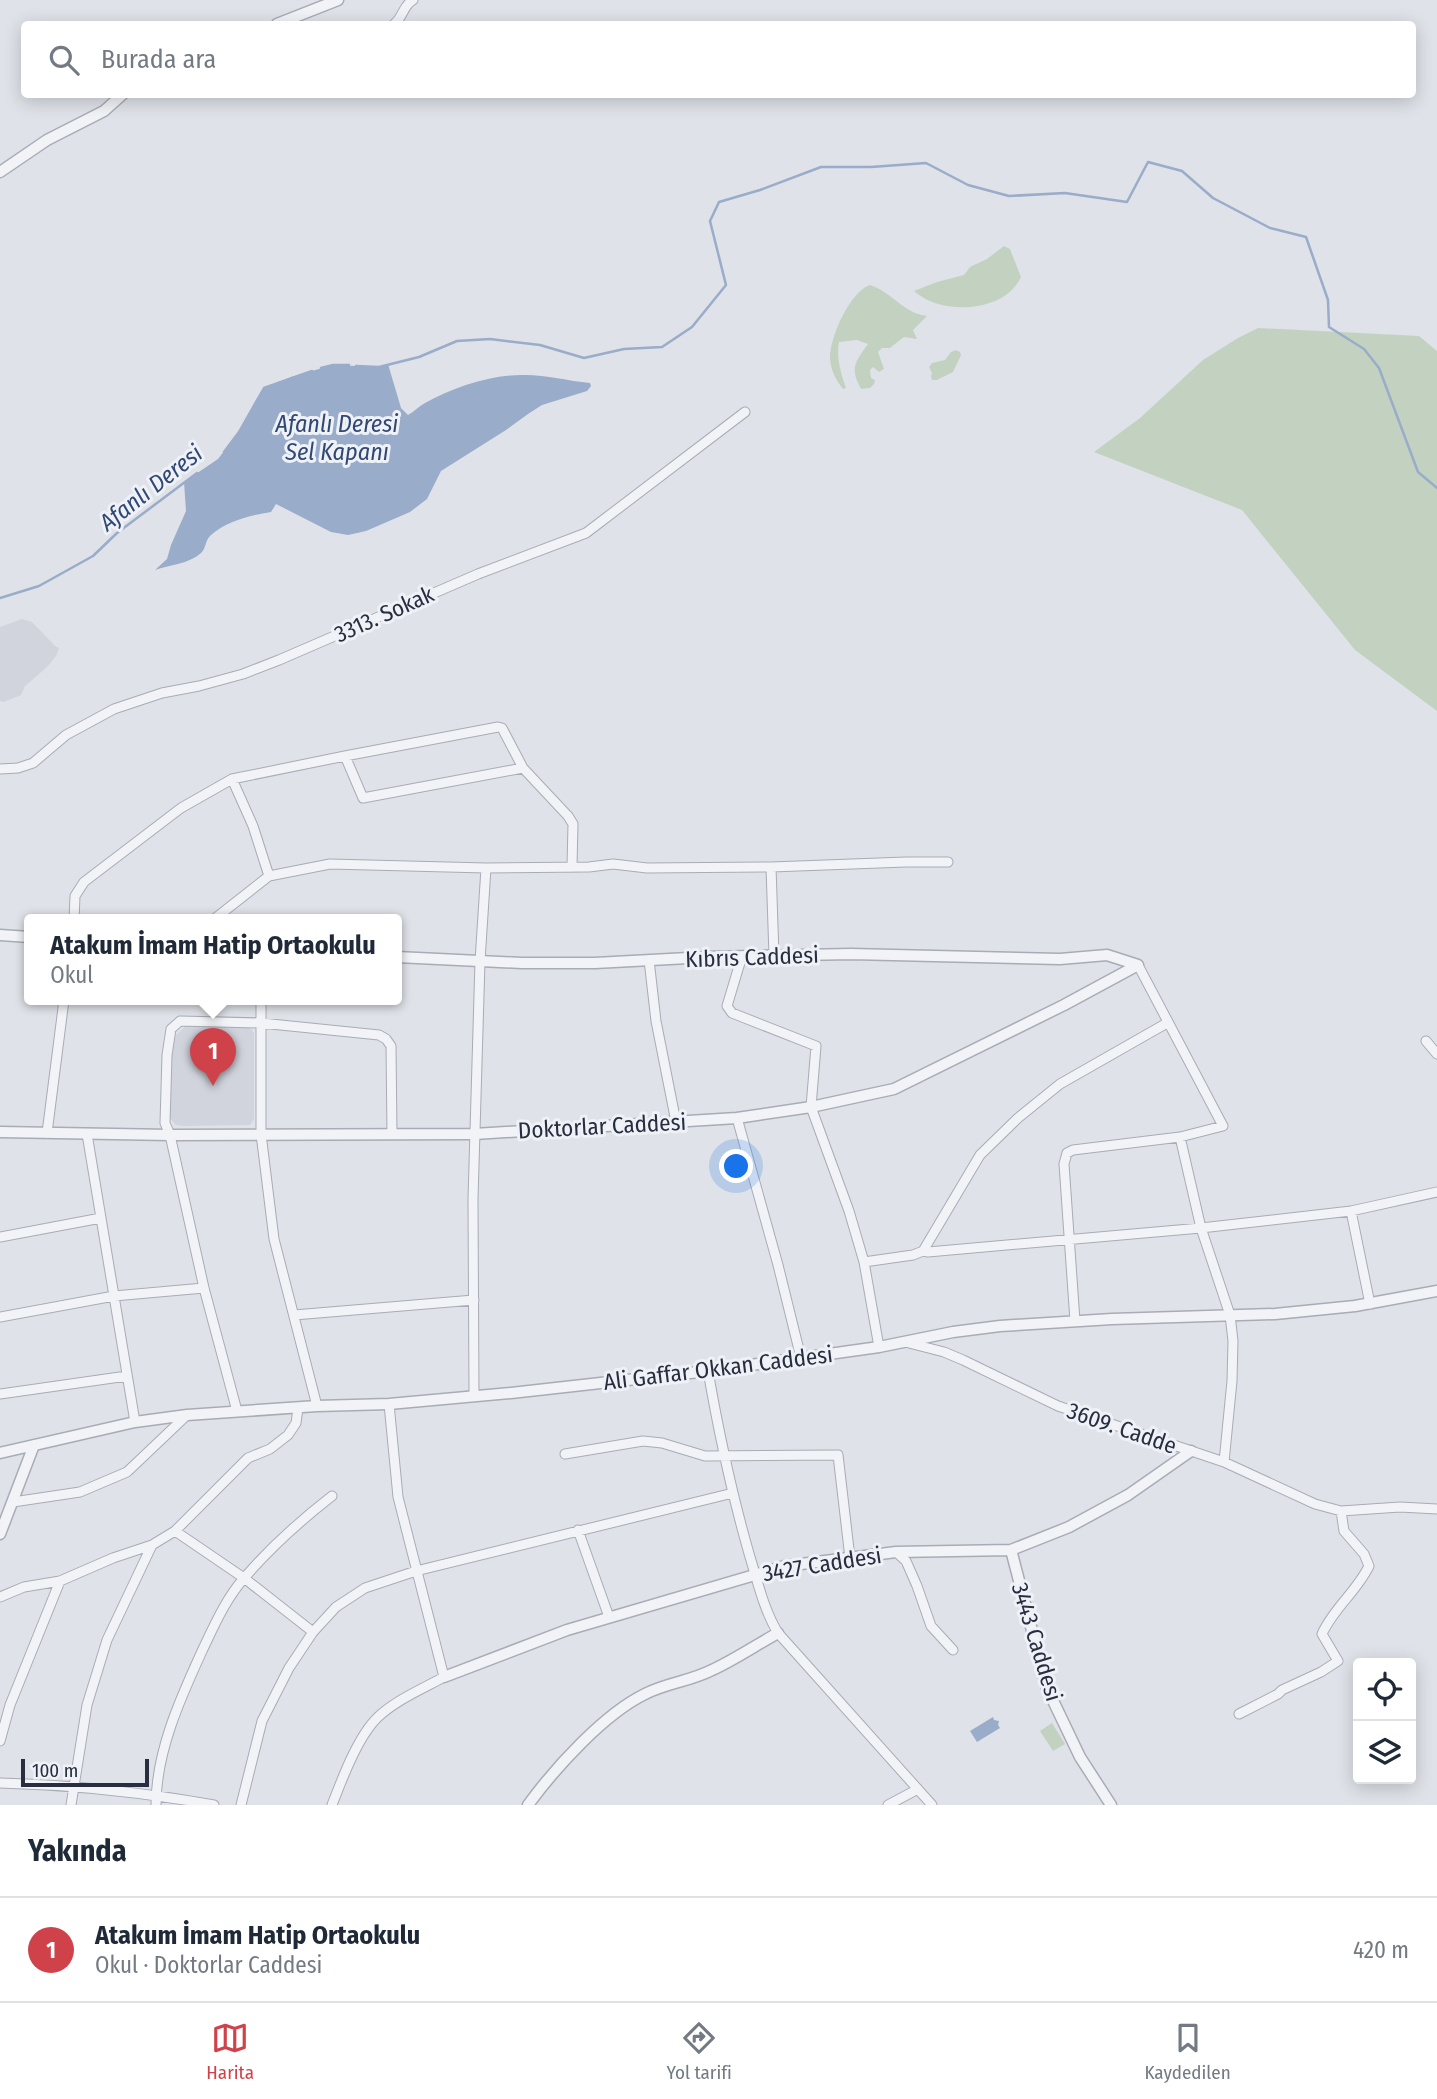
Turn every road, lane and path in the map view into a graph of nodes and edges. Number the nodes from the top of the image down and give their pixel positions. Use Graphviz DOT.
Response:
graph roads {
  1 [pos="338,0"];
  2 [pos="413,0"];
  3 [pos="294,21"];
  4 [pos="399,21"];
  5 [pos="119,98"];
  6 [pos="0,172"];
  7 [pos="745,412"];
  8 [pos="345,756"];
  9 [pos="523,768"];
  10 [pos="0,769"];
  11 [pos="232,779"];
  12 [pos="948,862"];
  13 [pos="572,866"];
  14 [pos="771,867"];
  15 [pos="486,868"];
  16 [pos="270,876"];
  17 [pos="74,914"];
  18 [pos="221,914"];
  19 [pos="0,935"];
  20 [pos="24,937"];
  21 [pos="742,956"];
  22 [pos="774,956"];
  23 [pos="402,957"];
  24 [pos="649,960"];
  25 [pos="480,961"];
  26 [pos="1138,965"];
  27 [pos="63,1005"];
  28 [pos="261,1005"];
  29 [pos="261,1023"];
  30 [pos="1167,1023"];
  31 [pos="1426,1041"];
  32 [pos="1437,1054"];
  33 [pos="811,1107"];
  34 [pos="737,1118"];
  35 [pos="676,1122"];
  36 [pos="0,1132"];
  37 [pos="47,1133"];
  38 [pos="87,1134"];
  39 [pos="261,1134"];
  40 [pos="392,1134"];
  41 [pos="474,1134"];
  42 [pos="170,1135"];
  43 [pos="1180,1137"];
  44 [pos="1437,1192"];
  45 [pos="1351,1211"];
  46 [pos="101,1218"];
  47 [pos="1201,1228"];
  48 [pos="0,1237"];
  49 [pos="1070,1240"];
  50 [pos="923,1251"];
  51 [pos="863,1262"];
  52 [pos="204,1288"];
  53 [pos="1437,1291"];
  54 [pos="114,1296"];
  55 [pos="474,1300"];
  56 [pos="1370,1304"];
  57 [pos="294,1315"];
  58 [pos="1230,1315"];
  59 [pos="0,1317"];
  60 [pos="1075,1321"];
  61 [pos="904,1342"];
  62 [pos="879,1346"];
  63 [pos="802,1358"];
  64 [pos="708,1371"];
  65 [pos="127,1376"];
  66 [pos="0,1392"];
  67 [pos="474,1395"];
  68 [pos="389,1404"];
  69 [pos="317,1406"];
  70 [pos="298,1408"];
  71 [pos="237,1411"];
  72 [pos="187,1415"];
  73 [pos="135,1422"];
  74 [pos="34,1445"];
  75 [pos="1191,1451"];
  76 [pos="0,1453"];
  77 [pos="565,1454"];
  78 [pos="724,1456"];
  79 [pos="1224,1462"];
  80 [pos="733,1493"];
  81 [pos="332,1496"];
  82 [pos="13,1502"];
  83 [pos="1437,1509"];
  84 [pos="1341,1511"];
  85 [pos="578,1530"];
  86 [pos="175,1531"];
  87 [pos="0,1534"];
  88 [pos="152,1545"];
  89 [pos="1011,1550"];
  90 [pos="896,1552"];
  91 [pos="850,1558"];
  92 [pos="416,1571"];
  93 [pos="756,1574"];
  94 [pos="244,1578"];
  95 [pos="60,1581"];
  96 [pos="0,1597"];
  97 [pos="609,1618"];
  98 [pos="313,1632"];
  99 [pos="778,1633"];
  100 [pos="953,1650"];
  101 [pos="444,1676"];
  102 [pos="1239,1714"];
  103 [pos="0,1741"];
  104 [pos="0,1783"];
  105 [pos="74,1786"];
  106 [pos="918,1789"];
  107 [pos="156,1800"];
  108 [pos="71,1805"];
  109 [pos="214,1805"];
  110 [pos="240,1805"];
  111 [pos="332,1805"];
  112 [pos="528,1805"];
  113 [pos="888,1805"];
  114 [pos="932,1805"];
  115 [pos="1111,1805"];
  1 -- 3 [label="street"];
  2 -- 4 [label="street"];
  5 -- 6 [label="street"];
  7 -- 10 [label="street, 3313. Sokak"];
  8 -- 9 [label="street"];
  8 -- 9 [label="street"];
  8 -- 11 [label="street"];
  9 -- 13 [label="street"];
  11 -- 16 [label="street"];
  11 -- 17 [label="street"];
  12 -- 14 [label="street"];
  13 -- 14 [label="street"];
  13 -- 15 [label="street"];
  14 -- 22 [label="street"];
  15 -- 16 [label="street"];
  15 -- 25 [label="street"];
  16 -- 18 [label="street"];
  19 -- 20 [label="street"];
  21 -- 22 [label="street, Kıbrıs Caddesi"];
  21 -- 24 [label="street, Kıbrıs Caddesi"];
  21 -- 33 [label="street"];
  22 -- 26 [label="street, Kıbrıs Caddesi"];
  23 -- 25 [label="street, Kıbrıs Caddesi"];
  24 -- 25 [label="street, Kıbrıs Caddesi"];
  24 -- 35 [label="street"];
  25 -- 41 [label="street"];
  26 -- 30 [label="street"];
  26 -- 33 [label="street, Doktorlar Caddesi"];
  27 -- 37 [label="street"];
  28 -- 29 [label="street"];
  29 -- 39 [label="street"];
  29 -- 40 [label="street"];
  29 -- 42 [label="street"];
  30 -- 43 [label="street"];
  30 -- 50 [label="street"];
  31 -- 32 [label="street"];
  33 -- 34 [label="street, Doktorlar Caddesi"];
  33 -- 51 [label="street"];
  34 -- 35 [label="street, Doktorlar Caddesi"];
  34 -- 63 [label="street"];
  35 -- 41 [label="street, Doktorlar Caddesi"];
  36 -- 37 [label="street, Doktorlar Caddesi"];
  37 -- 38 [label="street, Doktorlar Caddesi"];
  38 -- 42 [label="street, Doktorlar Caddesi"];
  38 -- 46 [label="street"];
  39 -- 40 [label="street, Doktorlar Caddesi"];
  39 -- 42 [label="street, Doktorlar Caddesi"];
  39 -- 57 [label="street"];
  40 -- 41 [label="street, Doktorlar Caddesi"];
  41 -- 55 [label="street"];
  42 -- 52 [label="street"];
  43 -- 47 [label="street"];
  43 -- 49 [label="street"];
  44 -- 45 [label="street"];
  45 -- 47 [label="street"];
  45 -- 56 [label="street"];
  46 -- 48 [label="street"];
  46 -- 54 [label="street"];
  47 -- 49 [label="street"];
  47 -- 58 [label="street"];
  49 -- 50 [label="street"];
  49 -- 60 [label="street"];
  50 -- 51 [label="street"];
  51 -- 62 [label="street"];
  52 -- 54 [label="street"];
  52 -- 71 [label="street"];
  53 -- 56 [label="street, Ali Gaffar Okkan Caddesi"];
  54 -- 59 [label="street"];
  54 -- 65 [label="street"];
  55 -- 57 [label="street"];
  55 -- 67 [label="street"];
  56 -- 58 [label="street, Ali Gaffar Okkan Caddesi"];
  57 -- 69 [label="street"];
  58 -- 60 [label="street, Ali Gaffar Okkan Caddesi"];
  58 -- 79 [label="street"];
  60 -- 61 [label="street, Ali Gaffar Okkan Caddesi"];
  61 -- 62 [label="street, Ali Gaffar Okkan Caddesi"];
  61 -- 75 [label="street, 3609. Cadde"];
  62 -- 63 [label="street, Ali Gaffar Okkan Caddesi"];
  63 -- 64 [label="street, Ali Gaffar Okkan Caddesi"];
  64 -- 67 [label="street, Ali Gaffar Okkan Caddesi"];
  64 -- 78 [label="street"];
  65 -- 66 [label="street"];
  65 -- 73 [label="street"];
  67 -- 68 [label="street, Ali Gaffar Okkan Caddesi"];
  68 -- 69 [label="street, Ali Gaffar Okkan Caddesi"];
  68 -- 92 [label="street"];
  69 -- 70 [label="street, Ali Gaffar Okkan Caddesi"];
  70 -- 71 [label="street, Ali Gaffar Okkan Caddesi"];
  70 -- 86 [label="street"];
  71 -- 72 [label="street, Ali Gaffar Okkan Caddesi"];
  72 -- 73 [label="street, Ali Gaffar Okkan Caddesi"];
  72 -- 82 [label="street"];
  73 -- 74 [label="street, Ali Gaffar Okkan Caddesi"];
  74 -- 76 [label="street, Ali Gaffar Okkan Caddesi"];
  74 -- 82 [label="street"];
  75 -- 79 [label="street, 3609. Cadde"];
  75 -- 89 [label="street, 3427 Caddesi"];
  77 -- 78 [label="street"];
  78 -- 80 [label="street"];
  78 -- 91 [label="street"];
  79 -- 84 [label="street, 3609. Cadde"];
  80 -- 85 [label="street"];
  80 -- 93 [label="street"];
  81 -- 94 [label="street"];
  82 -- 87 [label="street"];
  83 -- 84 [label="street"];
  84 -- 102 [label="street"];
  85 -- 92 [label="street"];
  85 -- 97 [label="street"];
  86 -- 88 [label="street"];
  86 -- 94 [label="street"];
  88 -- 95 [label="street"];
  88 -- 105 [label="street"];
  89 -- 90 [label="street, 3427 Caddesi"];
  89 -- 115 [label="street, 3443 Caddesi"];
  90 -- 91 [label="street, 3427 Caddesi"];
  90 -- 100 [label="street"];
  91 -- 93 [label="street, 3427 Caddesi"];
  92 -- 98 [label="street"];
  92 -- 101 [label="street"];
  93 -- 97 [label="street, 3427 Caddesi"];
  93 -- 99 [label="street"];
  94 -- 98 [label="street"];
  94 -- 107 [label="street"];
  95 -- 96 [label="street"];
  95 -- 103 [label="street"];
  97 -- 101 [label="street, 3427 Caddesi"];
  98 -- 110 [label="street"];
  99 -- 106 [label="street"];
  99 -- 112 [label="street"];
  101 -- 111 [label="street"];
  104 -- 105 [label="street"];
  105 -- 107 [label="street"];
  105 -- 108 [label="street"];
  106 -- 113 [label="street"];
  106 -- 114 [label="street"];
  107 -- 109 [label="street"];
}
